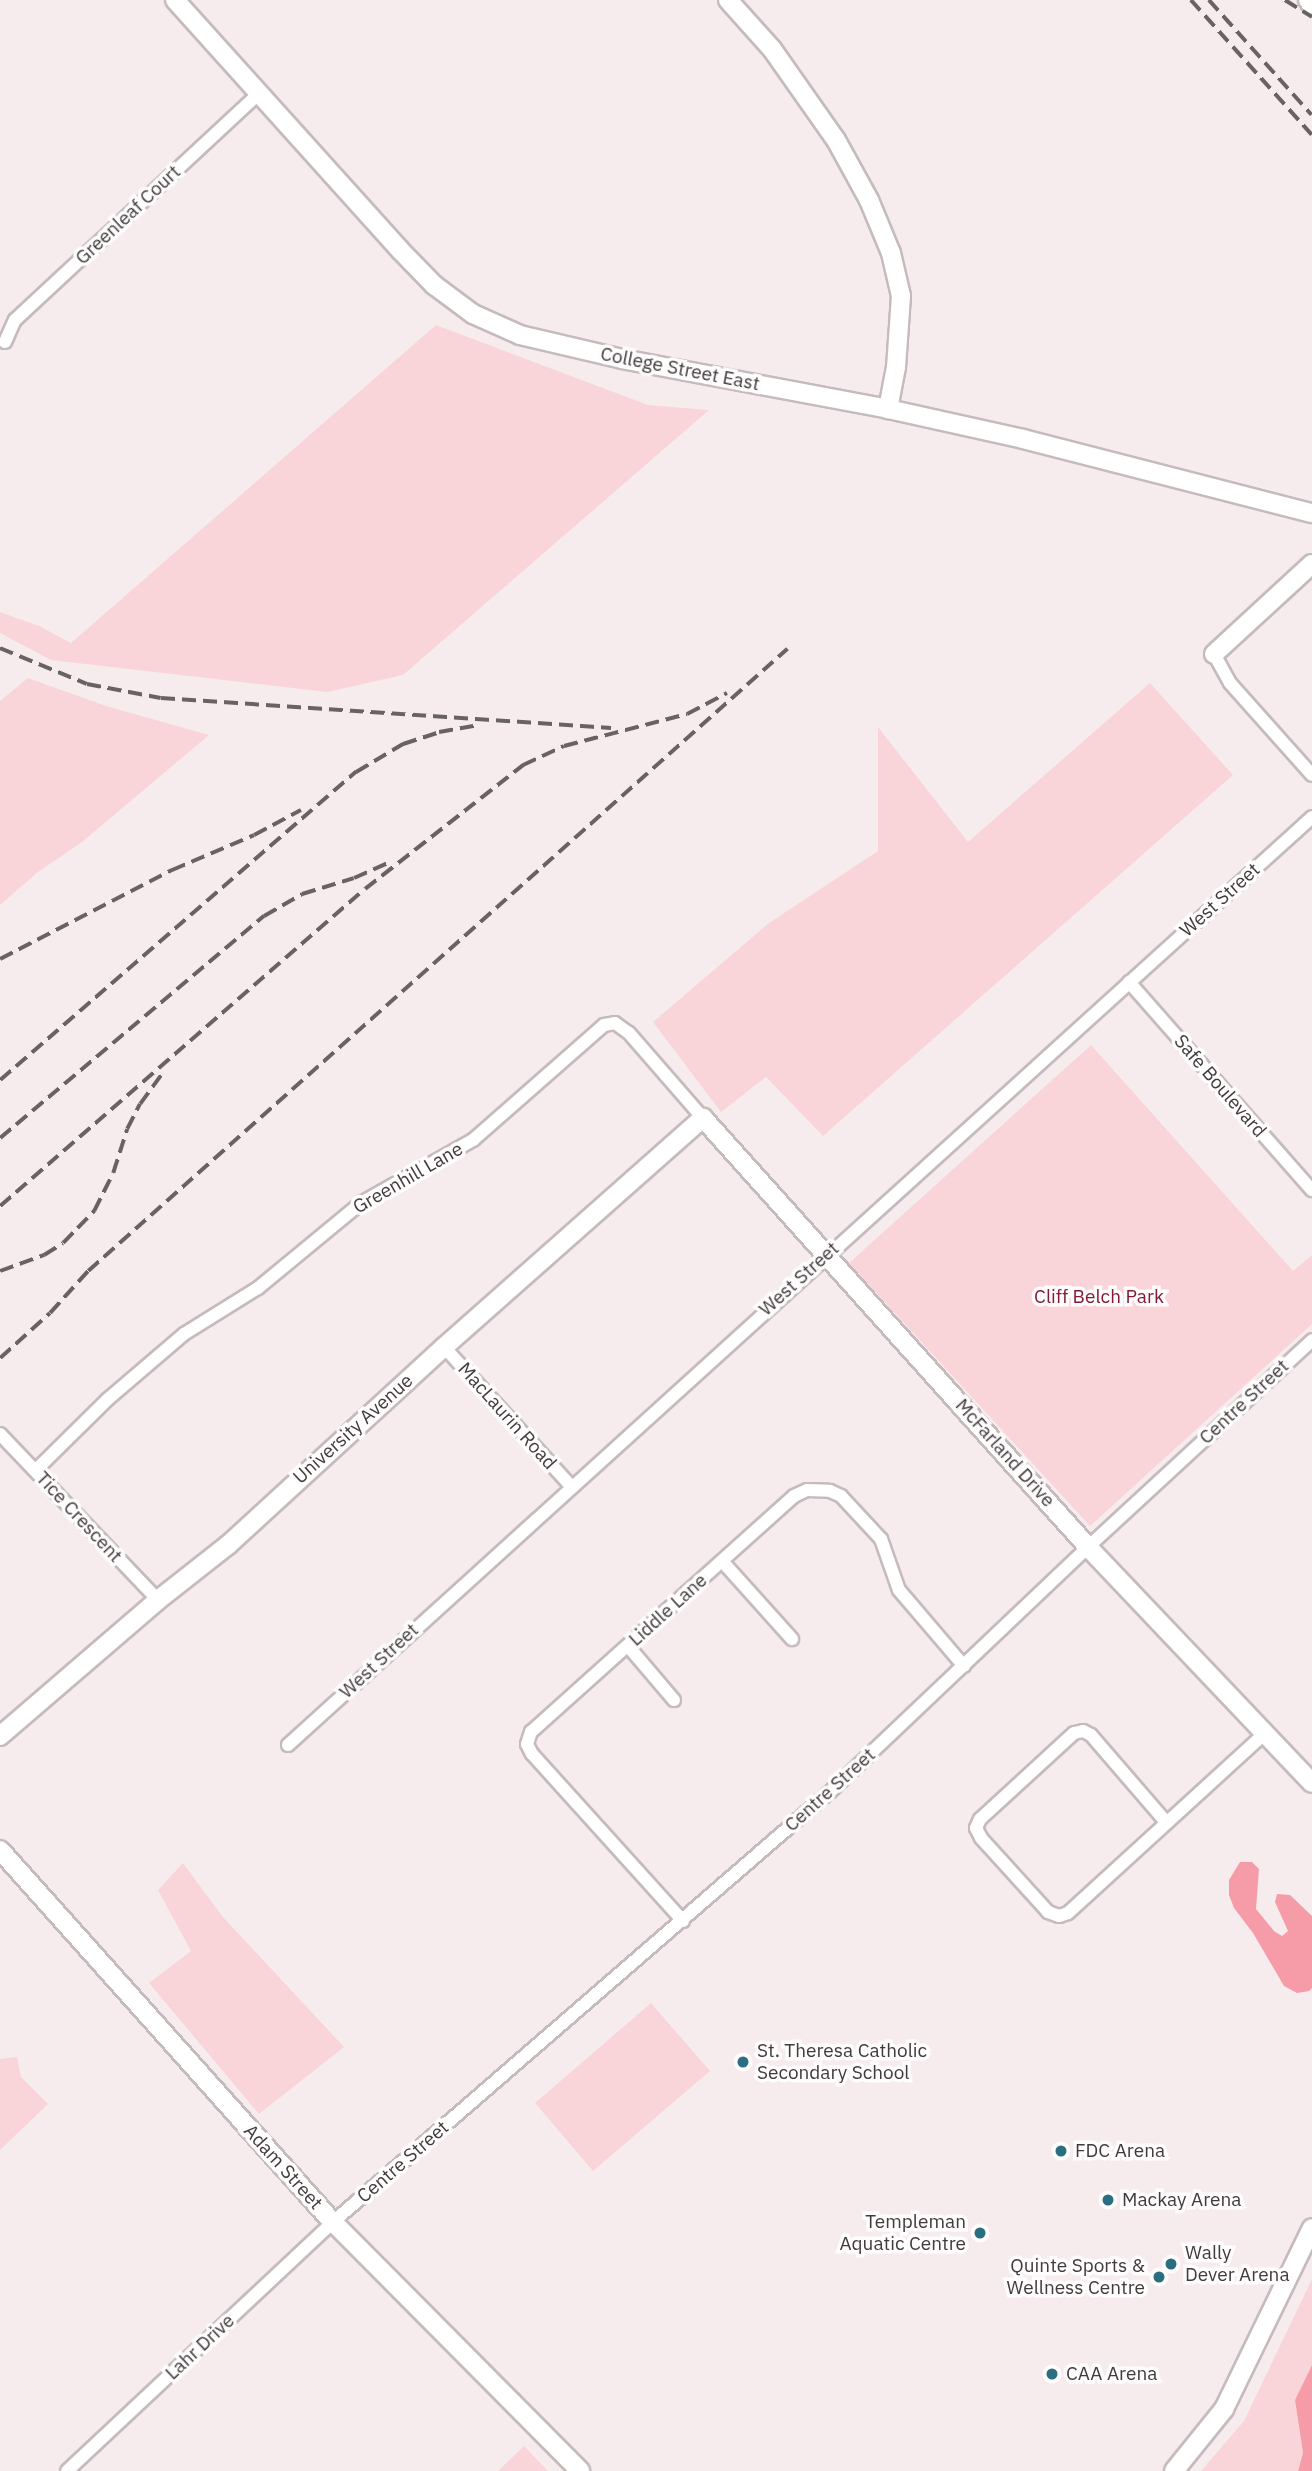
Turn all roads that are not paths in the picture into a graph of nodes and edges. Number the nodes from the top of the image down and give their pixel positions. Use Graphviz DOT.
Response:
graph roads {
  1 [pos="175,0"];
  2 [pos="728,0"];
  3 [pos="1308,0"];
  4 [pos="1312,5"];
  5 [pos="259,93"];
  6 [pos="5,342"];
  7 [pos="888,409"];
  8 [pos="1312,513"];
  9 [pos="1312,564"];
  10 [pos="1214,654"];
  11 [pos="1312,775"];
  12 [pos="1312,817"];
  13 [pos="1129,982"];
  14 [pos="703,1118"];
  15 [pos="1312,1190"];
  16 [pos="824,1256"];
  17 [pos="1312,1340"];
  18 [pos="444,1347"];
  19 [pos="0,1434"];
  20 [pos="36,1470"];
  21 [pos="570,1485"];
  22 [pos="1088,1547"];
  23 [pos="722,1561"];
  24 [pos="158,1600"];
  25 [pos="792,1639"];
  26 [pos="628,1646"];
  27 [pos="964,1667"];
  28 [pos="674,1700"];
  29 [pos="1265,1733"];
  30 [pos="0,1736"];
  31 [pos="288,1745"];
  32 [pos="1312,1783"];
  33 [pos="1166,1822"];
  34 [pos="0,1850"];
  35 [pos="683,1921"];
  36 [pos="333,2222"];
  37 [pos="1312,2228"];
  38 [pos="66,2471"];
  39 [pos="580,2471"];
  40 [pos="1174,2471"];
  1 -- 5 [label="street, College Street East"];
  2 -- 7 [label="street"];
  3 -- 4 [label="street"];
  5 -- 6 [label="street, Greenleaf Court"];
  5 -- 7 [label="street, College Street East"];
  7 -- 8 [label="street, College Street East"];
  9 -- 10 [label="street"];
  10 -- 11 [label="street"];
  12 -- 13 [label="street, West Street"];
  13 -- 15 [label="street, Safe Boulevard"];
  13 -- 16 [label="street, West Street"];
  14 -- 16 [label="street, McFarland Drive"];
  14 -- 18 [label="street, University Avenue"];
  14 -- 20 [label="street, Greenhill Lane"];
  16 -- 21 [label="street, West Street"];
  16 -- 22 [label="street, McFarland Drive"];
  17 -- 22 [label="street, Centre Street"];
  18 -- 21 [label="street, MacLaurin Road"];
  18 -- 24 [label="street, University Avenue"];
  19 -- 20 [label="street, Tice Crescent"];
  20 -- 24 [label="street, Tice Crescent"];
  21 -- 31 [label="street, West Street"];
  22 -- 27 [label="street, Centre Street"];
  22 -- 29 [label="street, McFarland Drive"];
  23 -- 25 [label="street"];
  23 -- 26 [label="street, Liddle Lane"];
  23 -- 27 [label="street, Liddle Lane"];
  24 -- 30 [label="street, University Avenue"];
  26 -- 28 [label="street"];
  26 -- 35 [label="street, Liddle Lane"];
  27 -- 35 [label="street, Centre Street"];
  29 -- 32 [label="street, McFarland Drive"];
  29 -- 33 [label="street"];
  33 -- 33 [label="street"];
  34 -- 36 [label="street, Adam Street"];
  35 -- 36 [label="street, Centre Street"];
  36 -- 38 [label="street, Lahr Drive"];
  36 -- 39 [label="street, Adam Street"];
  37 -- 40 [label="street"];
}
